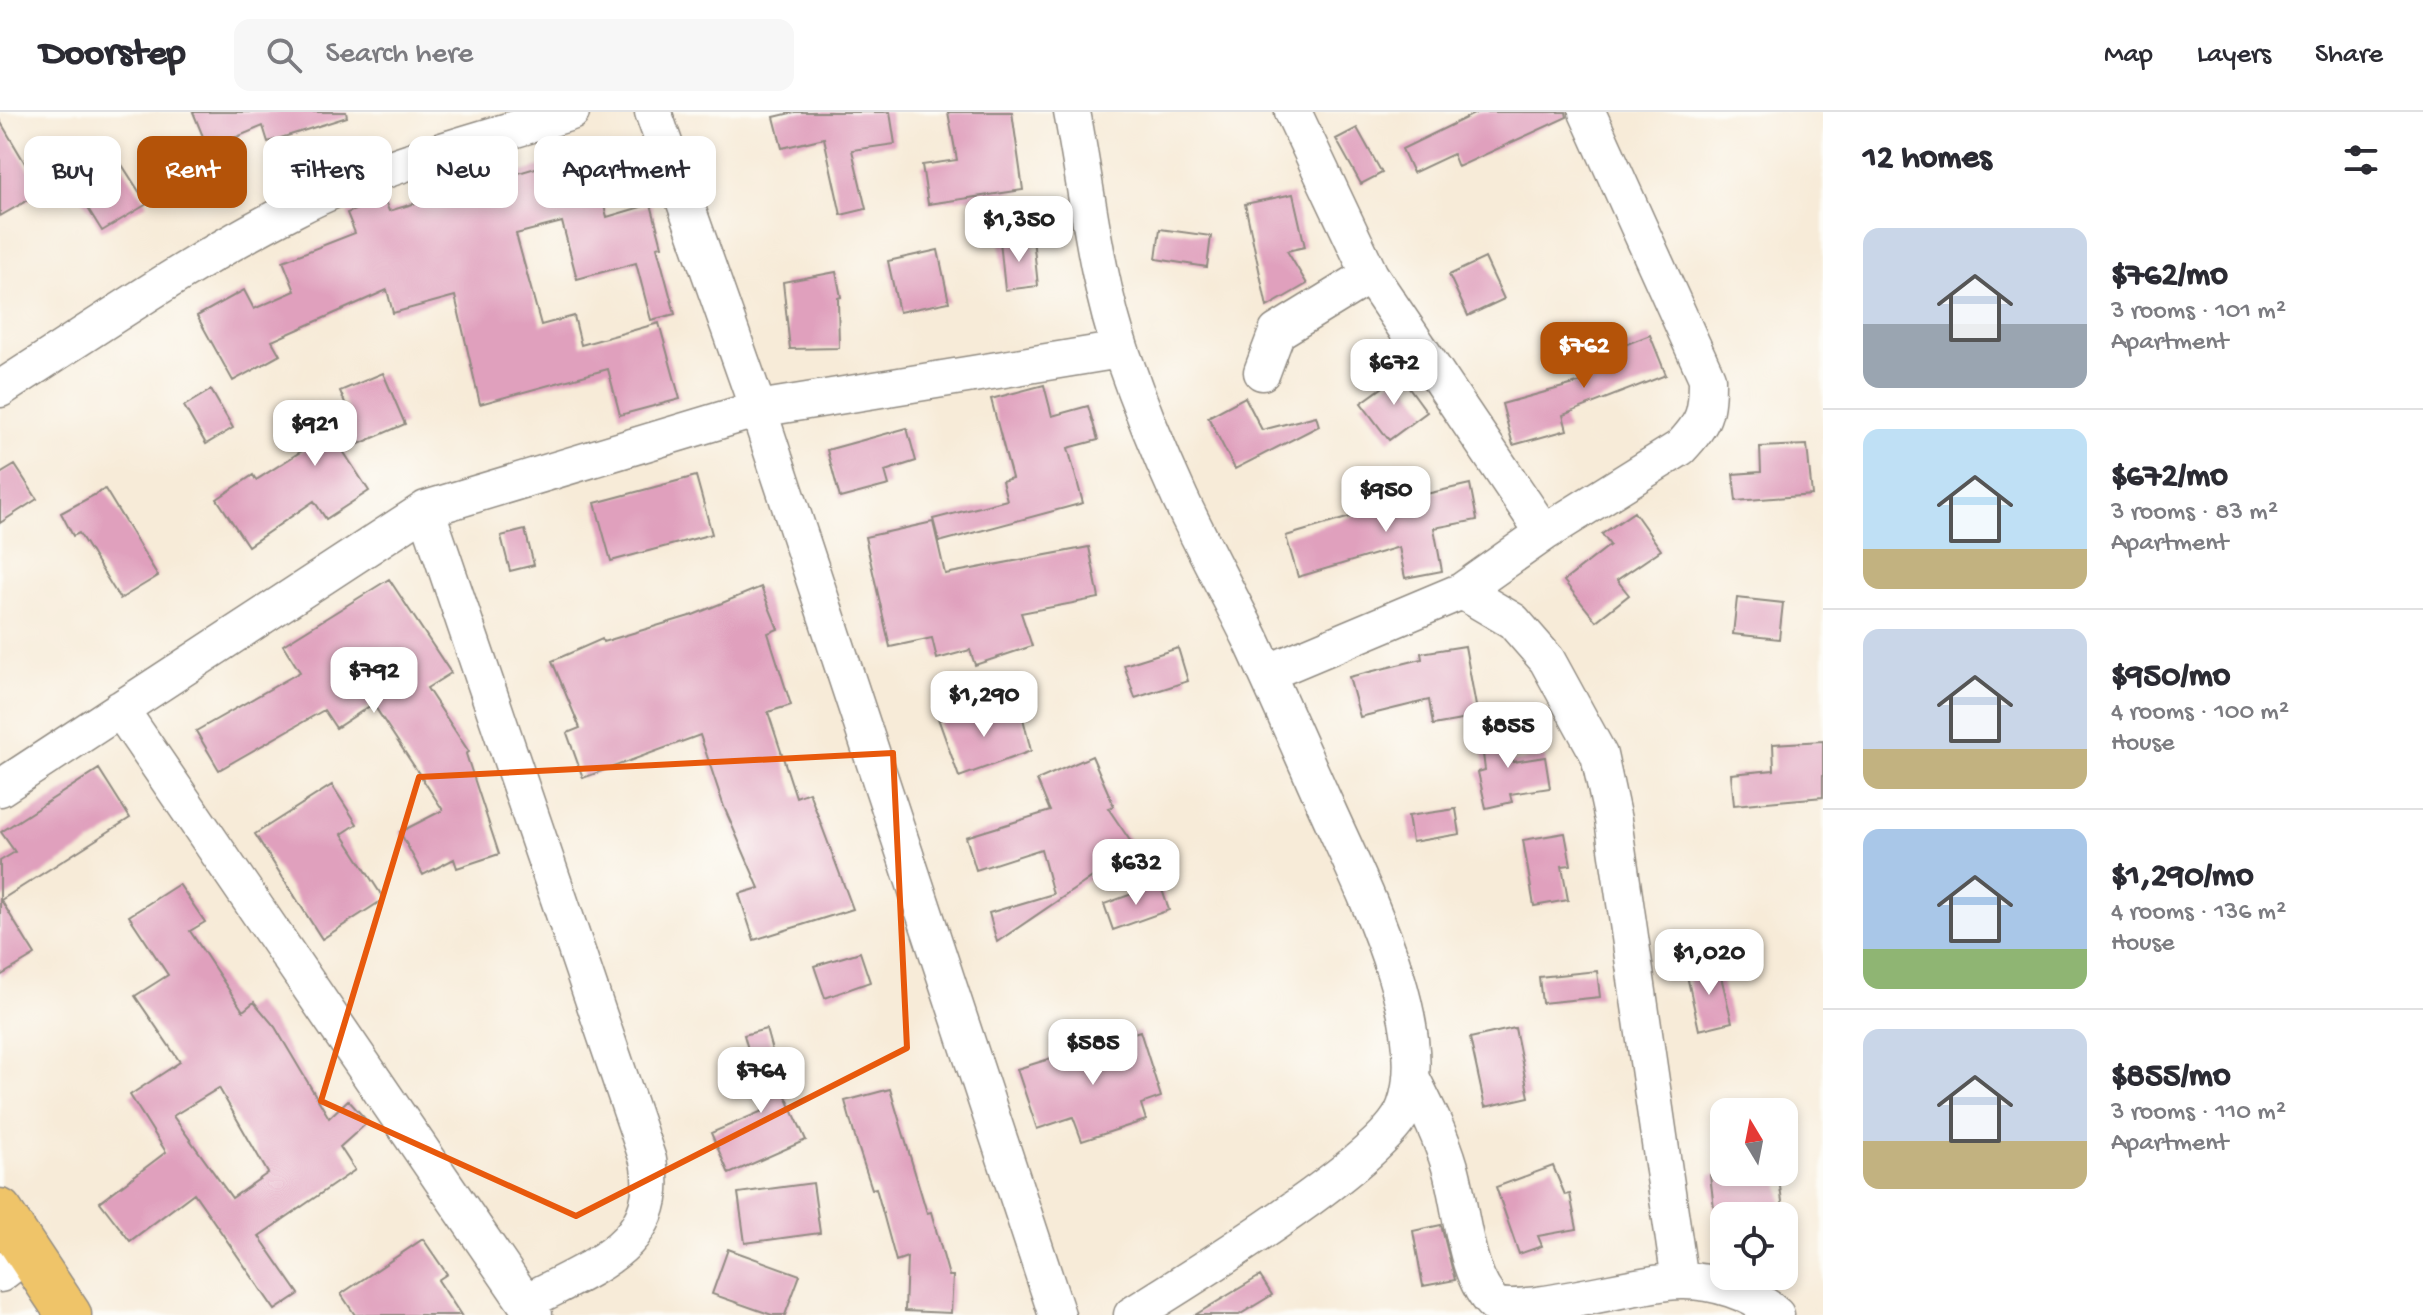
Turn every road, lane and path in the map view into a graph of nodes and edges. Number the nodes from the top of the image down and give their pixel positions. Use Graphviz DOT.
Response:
graph roads {
  1 [pos="571,112"];
  2 [pos="653,112"];
  3 [pos="1072,112"];
  4 [pos="1293,112"];
  5 [pos="1587,112"];
  6 [pos="1370,275"];
  7 [pos="1120,350"];
  8 [pos="1262,372"];
  9 [pos="0,389"];
  10 [pos="758,409"];
  11 [pos="426,509"];
  12 [pos="1544,533"];
  13 [pos="1462,591"];
  14 [pos="1267,673"];
  15 [pos="120,709"];
  16 [pos="0,788"];
  17 [pos="1411,1077"];
  18 [pos="0,1211"];
  19 [pos="14,1263"];
  20 [pos="1680,1281"];
  21 [pos="530,1309"];
  22 [pos="1550,1313"];
  23 [pos="69,1315"];
  24 [pos="1057,1315"];
  25 [pos="1132,1315"];
  26 [pos="1776,1315"];
  1 -- 9 [label="street"];
  2 -- 10 [label="street"];
  3 -- 7 [label="street"];
  4 -- 6 [label="street"];
  5 -- 12 [label="street"];
  6 -- 8 [label="street"];
  6 -- 12 [label="street"];
  7 -- 10 [label="street"];
  7 -- 14 [label="street"];
  10 -- 11 [label="street"];
  10 -- 24 [label="street"];
  11 -- 15 [label="street"];
  11 -- 21 [label="street"];
  12 -- 13 [label="street"];
  13 -- 14 [label="street"];
  13 -- 20 [label="street"];
  14 -- 17 [label="street"];
  15 -- 16 [label="street"];
  15 -- 21 [label="street"];
  17 -- 22 [label="street"];
  17 -- 25 [label="street"];
  18 -- 19 [label="highway"];
  19 -- 23 [label="highway"];
  20 -- 22 [label="street"];
  20 -- 26 [label="street"];
}
